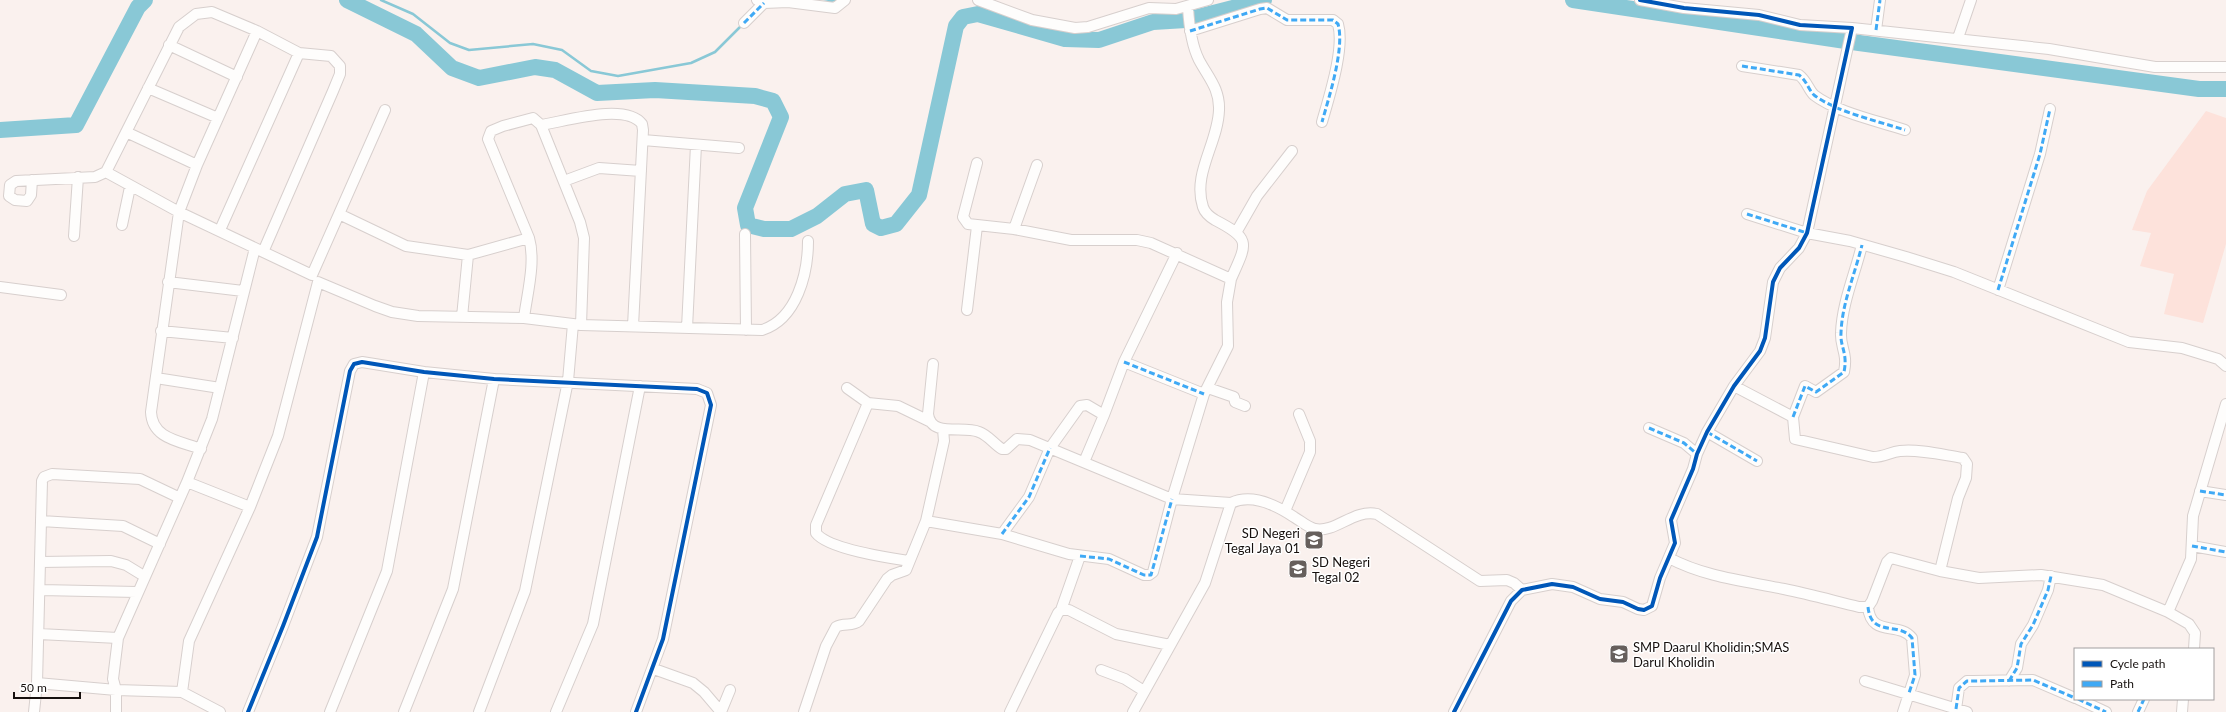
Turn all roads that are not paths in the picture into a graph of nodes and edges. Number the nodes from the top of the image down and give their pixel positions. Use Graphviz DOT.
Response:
graph roads {
  1 [pos="845,0"];
  2 [pos="978,0"];
  3 [pos="1208,0"];
  4 [pos="1640,0"];
  5 [pos="1880,0"];
  6 [pos="1971,0"];
  7 [pos="761,2"];
  8 [pos="1676,3"];
  9 [pos="1188,7"];
  10 [pos="744,23"];
  11 [pos="1876,30"];
  12 [pos="257,31"];
  13 [pos="1190,31"];
  14 [pos="1851,33"];
  15 [pos="1958,38"];
  16 [pos="169,45"];
  17 [pos="299,53"];
  18 [pos="1742,66"];
  19 [pos="2226,67"];
  20 [pos="237,77"];
  21 [pos="148,88"];
  22 [pos="1836,106"];
  23 [pos="2050,109"];
  24 [pos="385,110"];
  25 [pos="218,118"];
  26 [pos="1322,122"];
  27 [pos="541,125"];
  28 [pos="1905,130"];
  29 [pos="126,132"];
  30 [pos="643,140"];
  31 [pos="696,145"];
  32 [pos="739,148"];
  33 [pos="1292,151"];
  34 [pos="977,163"];
  35 [pos="197,165"];
  36 [pos="1037,165"];
  37 [pos="641,171"];
  38 [pos="106,172"];
  39 [pos="78,176"];
  40 [pos="32,180"];
  41 [pos="564,180"];
  42 [pos="130,187"];
  43 [pos="179,212"];
  44 [pos="339,214"];
  45 [pos="1747,214"];
  46 [pos="122,225"];
  47 [pos="977,226"];
  48 [pos="1014,229"];
  49 [pos="220,230"];
  50 [pos="1237,231"];
  51 [pos="1808,233"];
  52 [pos="745,234"];
  53 [pos="74,236"];
  54 [pos="529,238"];
  55 [pos="808,241"];
  56 [pos="1862,245"];
  57 [pos="259,250"];
  58 [pos="1177,253"];
  59 [pos="468,255"];
  60 [pos="315,279"];
  61 [pos="1231,279"];
  62 [pos="168,282"];
  63 [pos="0,287"];
  64 [pos="1998,290"];
  65 [pos="243,292"];
  66 [pos="61,295"];
  67 [pos="967,310"];
  68 [pos="462,317"];
  69 [pos="524,318"];
  70 [pos="577,324"];
  71 [pos="634,326"];
  72 [pos="687,328"];
  73 [pos="746,330"];
  74 [pos="162,331"];
  75 [pos="233,338"];
  76 [pos="1124,362"];
  77 [pos="932,364"];
  78 [pos="2226,366"];
  79 [pos="424,372"];
  80 [pos="156,378"];
  81 [pos="494,379"];
  82 [pos="568,381"];
  83 [pos="640,386"];
  84 [pos="1734,386"];
  85 [pos="220,388"];
  86 [pos="847,388"];
  87 [pos="1206,391"];
  88 [pos="868,403"];
  89 [pos="2226,404"];
  90 [pos="1245,406"];
  91 [pos="1299,414"];
  92 [pos="1104,415"];
  93 [pos="1793,417"];
  94 [pos="929,421"];
  95 [pos="1650,428"];
  96 [pos="943,429"];
  97 [pos="1707,432"];
  98 [pos="1050,448"];
  99 [pos="202,449"];
  100 [pos="1697,454"];
  101 [pos="1757,461"];
  102 [pos="1084,462"];
  103 [pos="187,482"];
  104 [pos="2200,491"];
  105 [pos="2226,495"];
  106 [pos="180,498"];
  107 [pos="1172,499"];
  108 [pos="1231,503"];
  109 [pos="250,507"];
  110 [pos="1285,511"];
  111 [pos="41,521"];
  112 [pos="926,521"];
  113 [pos="1002,534"];
  114 [pos="160,544"];
  115 [pos="2192,546"];
  116 [pos="2226,552"];
  117 [pos="1080,556"];
  118 [pos="1669,558"];
  119 [pos="909,561"];
  120 [pos="40,562"];
  121 [pos="1940,571"];
  122 [pos="144,576"];
  123 [pos="2051,576"];
  124 [pos="40,590"];
  125 [pos="1522,590"];
  126 [pos="137,592"];
  127 [pos="1868,607"];
  128 [pos="1061,610"];
  129 [pos="2168,612"];
  130 [pos="39,634"];
  131 [pos="118,638"];
  132 [pos="1170,645"];
  133 [pos="2194,648"];
  134 [pos="654,669"];
  135 [pos="1101,670"];
  136 [pos="1865,681"];
  137 [pos="2009,681"];
  138 [pos="38,683"];
  139 [pos="116,690"];
  140 [pos="730,690"];
  141 [pos="1144,690"];
  142 [pos="182,692"];
  143 [pos="1909,693"];
  144 [pos="2074,698"];
  145 [pos="2080,700"];
  146 [pos="2144,700"];
  147 [pos="2183,700"];
  148 [pos="1956,709"];
  149 [pos="34,712"];
  150 [pos="116,712"];
  151 [pos="220,712"];
  152 [pos="248,712"];
  153 [pos="330,712"];
  154 [pos="404,712"];
  155 [pos="479,712"];
  156 [pos="556,712"];
  157 [pos="636,712"];
  158 [pos="721,712"];
  159 [pos="804,712"];
  160 [pos="1010,712"];
  161 [pos="1133,712"];
  162 [pos="1454,712"];
  163 [pos="1903,712"];
  164 [pos="1967,712"];
  165 [pos="2106,712"];
  166 [pos="2138,712"];
  167 [pos="2182,712"];
  1 -- 7 [label="street"];
  2 -- 9 [label="street"];
  3 -- 9 [label="street"];
  4 -- 8 [label="street"];
  5 -- 11 [label="street"];
  6 -- 15 [label="street"];
  7 -- 10 [label="street"];
  8 -- 14 [label="street"];
  9 -- 13 [label="street"];
  11 -- 14 [label="street"];
  11 -- 15 [label="street"];
  12 -- 16 [label="street"];
  12 -- 17 [label="street"];
  12 -- 20 [label="street"];
  13 -- 26 [label="street"];
  13 -- 50 [label="street"];
  14 -- 22 [label="street"];
  15 -- 19 [label="street"];
  16 -- 20 [label="street"];
  16 -- 21 [label="street"];
  17 -- 49 [label="street"];
  17 -- 57 [label="street"];
  18 -- 22 [label="street"];
  20 -- 25 [label="street"];
  21 -- 25 [label="street"];
  21 -- 29 [label="street"];
  22 -- 28 [label="street"];
  22 -- 51 [label="street"];
  23 -- 64 [label="street"];
  24 -- 44 [label="street"];
  25 -- 35 [label="street"];
  27 -- 30 [label="street"];
  27 -- 41 [label="street"];
  27 -- 54 [label="street"];
  29 -- 35 [label="street"];
  29 -- 38 [label="street"];
  30 -- 31 [label="street"];
  30 -- 37 [label="street"];
  31 -- 32 [label="street"];
  31 -- 72 [label="street"];
  33 -- 50 [label="street"];
  34 -- 47 [label="street"];
  35 -- 43 [label="street"];
  36 -- 48 [label="street"];
  37 -- 41 [label="street"];
  37 -- 71 [label="street"];
  38 -- 39 [label="street"];
  38 -- 42 [label="street"];
  39 -- 40 [label="street"];
  39 -- 53 [label="street"];
  41 -- 70 [label="street"];
  42 -- 43 [label="street"];
  42 -- 46 [label="street"];
  43 -- 49 [label="street"];
  43 -- 62 [label="street"];
  44 -- 59 [label="street"];
  44 -- 60 [label="street"];
  45 -- 51 [label="street"];
  47 -- 48 [label="street"];
  47 -- 67 [label="street"];
  48 -- 58 [label="street"];
  49 -- 57 [label="street"];
  50 -- 61 [label="street"];
  51 -- 56 [label="street"];
  51 -- 84 [label="street"];
  52 -- 73 [label="street"];
  54 -- 59 [label="street"];
  54 -- 69 [label="street"];
  55 -- 73 [label="street"];
  56 -- 64 [label="street"];
  56 -- 93 [label="street"];
  57 -- 60 [label="street"];
  57 -- 65 [label="street"];
  58 -- 61 [label="street"];
  58 -- 76 [label="street"];
  59 -- 68 [label="street"];
  60 -- 68 [label="street"];
  60 -- 109 [label="street"];
  61 -- 87 [label="street"];
  62 -- 65 [label="street"];
  62 -- 74 [label="street"];
  63 -- 66 [label="street"];
  64 -- 78 [label="street"];
  65 -- 75 [label="street"];
  68 -- 69 [label="street"];
  69 -- 70 [label="street"];
  70 -- 71 [label="street"];
  70 -- 82 [label="street"];
  71 -- 72 [label="street"];
  72 -- 73 [label="street"];
  74 -- 75 [label="street"];
  74 -- 80 [label="street"];
  75 -- 85 [label="street"];
  76 -- 87 [label="street"];
  76 -- 92 [label="street"];
  77 -- 94 [label="street"];
  79 -- 81 [label="street"];
  79 -- 152 [label="street"];
  79 -- 153 [label="street"];
  80 -- 85 [label="street"];
  80 -- 99 [label="street"];
  81 -- 82 [label="street"];
  81 -- 154 [label="street"];
  82 -- 83 [label="street"];
  82 -- 155 [label="street"];
  83 -- 134 [label="street"];
  83 -- 156 [label="street"];
  84 -- 93 [label="street"];
  84 -- 97 [label="street"];
  85 -- 99 [label="street"];
  86 -- 88 [label="street"];
  87 -- 90 [label="street"];
  87 -- 107 [label="street"];
  88 -- 94 [label="street"];
  88 -- 119 [label="street"];
  89 -- 104 [label="street"];
  91 -- 110 [label="street"];
  92 -- 98 [label="street"];
  92 -- 102 [label="street"];
  93 -- 121 [label="street"];
  94 -- 96 [label="street"];
  95 -- 100 [label="street"];
  96 -- 98 [label="street"];
  96 -- 112 [label="street"];
  97 -- 100 [label="street"];
  97 -- 101 [label="street"];
  98 -- 102 [label="street"];
  98 -- 113 [label="street"];
  99 -- 103 [label="street"];
  100 -- 118 [label="street"];
  102 -- 107 [label="street"];
  103 -- 106 [label="street"];
  103 -- 109 [label="street"];
  104 -- 105 [label="street"];
  104 -- 115 [label="street"];
  106 -- 111 [label="street"];
  106 -- 114 [label="street"];
  107 -- 108 [label="street"];
  107 -- 117 [label="street"];
  108 -- 110 [label="street"];
  108 -- 132 [label="street"];
  109 -- 142 [label="street"];
  110 -- 125 [label="street"];
  111 -- 114 [label="street"];
  111 -- 120 [label="street"];
  112 -- 113 [label="street"];
  112 -- 119 [label="street"];
  113 -- 117 [label="street"];
  114 -- 122 [label="street"];
  115 -- 116 [label="street"];
  115 -- 129 [label="street"];
  117 -- 128 [label="street"];
  118 -- 125 [label="street"];
  118 -- 127 [label="street"];
  119 -- 159 [label="street"];
  120 -- 122 [label="street"];
  120 -- 124 [label="street"];
  121 -- 123 [label="street"];
  121 -- 127 [label="street"];
  122 -- 126 [label="street"];
  123 -- 129 [label="street"];
  123 -- 137 [label="street"];
  124 -- 126 [label="street"];
  124 -- 130 [label="street"];
  125 -- 162 [label="street"];
  126 -- 131 [label="street"];
  127 -- 143 [label="street"];
  128 -- 132 [label="street"];
  128 -- 160 [label="street"];
  129 -- 133 [label="street"];
  130 -- 131 [label="street"];
  130 -- 138 [label="street"];
  131 -- 139 [label="street"];
  132 -- 141 [label="street"];
  134 -- 157 [label="street"];
  134 -- 158 [label="street"];
  135 -- 141 [label="street"];
  136 -- 143 [label="street"];
  137 -- 144 [label="street"];
  137 -- 148 [label="street"];
  138 -- 139 [label="street"];
  138 -- 149 [label="street"];
  139 -- 142 [label="street"];
  139 -- 150 [label="street"];
  140 -- 158 [label="street"];
  141 -- 161 [label="street"];
  142 -- 151 [label="street"];
  143 -- 148 [label="street"];
  143 -- 163 [label="street"];
  145 -- 165 [label="street"];
  146 -- 166 [label="street"];
  147 -- 167 [label="street"];
  148 -- 164 [label="street"];
}
